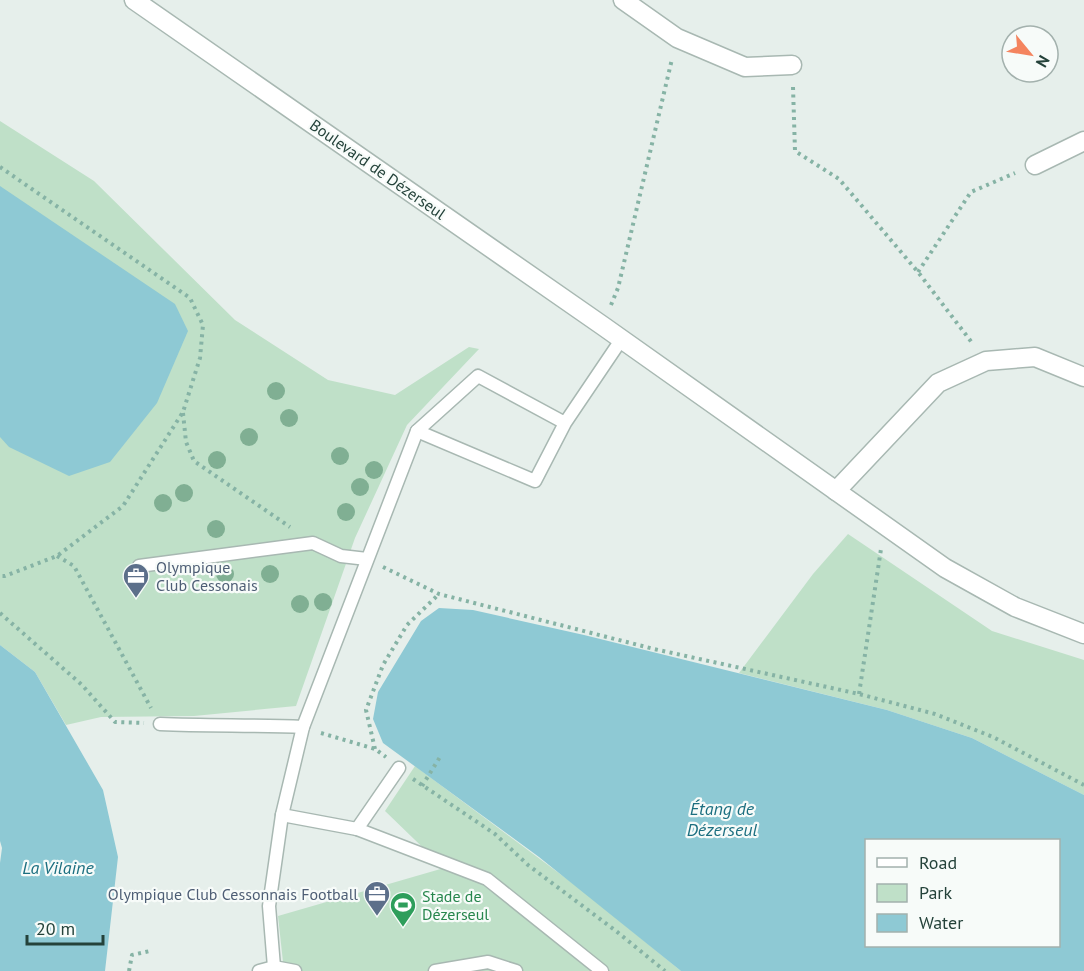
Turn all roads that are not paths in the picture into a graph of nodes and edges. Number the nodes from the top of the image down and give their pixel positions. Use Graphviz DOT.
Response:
graph roads {
  1 [pos="134,0"];
  2 [pos="623,0"];
  3 [pos="792,65"];
  4 [pos="1084,141"];
  5 [pos="1035,165"];
  6 [pos="621,340"];
  7 [pos="1084,377"];
  8 [pos="565,423"];
  9 [pos="417,431"];
  10 [pos="836,491"];
  11 [pos="367,559"];
  12 [pos="139,566"];
  13 [pos="1084,634"];
  14 [pos="160,724"];
  15 [pos="303,727"];
  16 [pos="399,768"];
  17 [pos="282,815"];
  18 [pos="357,829"];
  19 [pos="274,967"];
  20 [pos="259,971"];
  21 [pos="295,971"];
  22 [pos="435,971"];
  23 [pos="516,971"];
  24 [pos="603,971"];
  1 -- 6 [label="street, Boulevard de Dézerseul"];
  2 -- 3 [label="street"];
  4 -- 5 [label="street"];
  6 -- 8 [label="lane"];
  6 -- 10 [label="street, Boulevard de Dézerseul"];
  7 -- 10 [label="street"];
  8 -- 9 [label="lane"];
  8 -- 9 [label="lane"];
  9 -- 11 [label="lane"];
  10 -- 13 [label="street, Boulevard de Dézerseul"];
  11 -- 12 [label="lane"];
  11 -- 15 [label="lane"];
  14 -- 15 [label="lane"];
  15 -- 17 [label="lane"];
  16 -- 18 [label="lane"];
  17 -- 18 [label="lane"];
  17 -- 19 [label="lane"];
  18 -- 24 [label="lane"];
  19 -- 20 [label="lane"];
  19 -- 21 [label="lane"];
  22 -- 23 [label="lane"];
}
